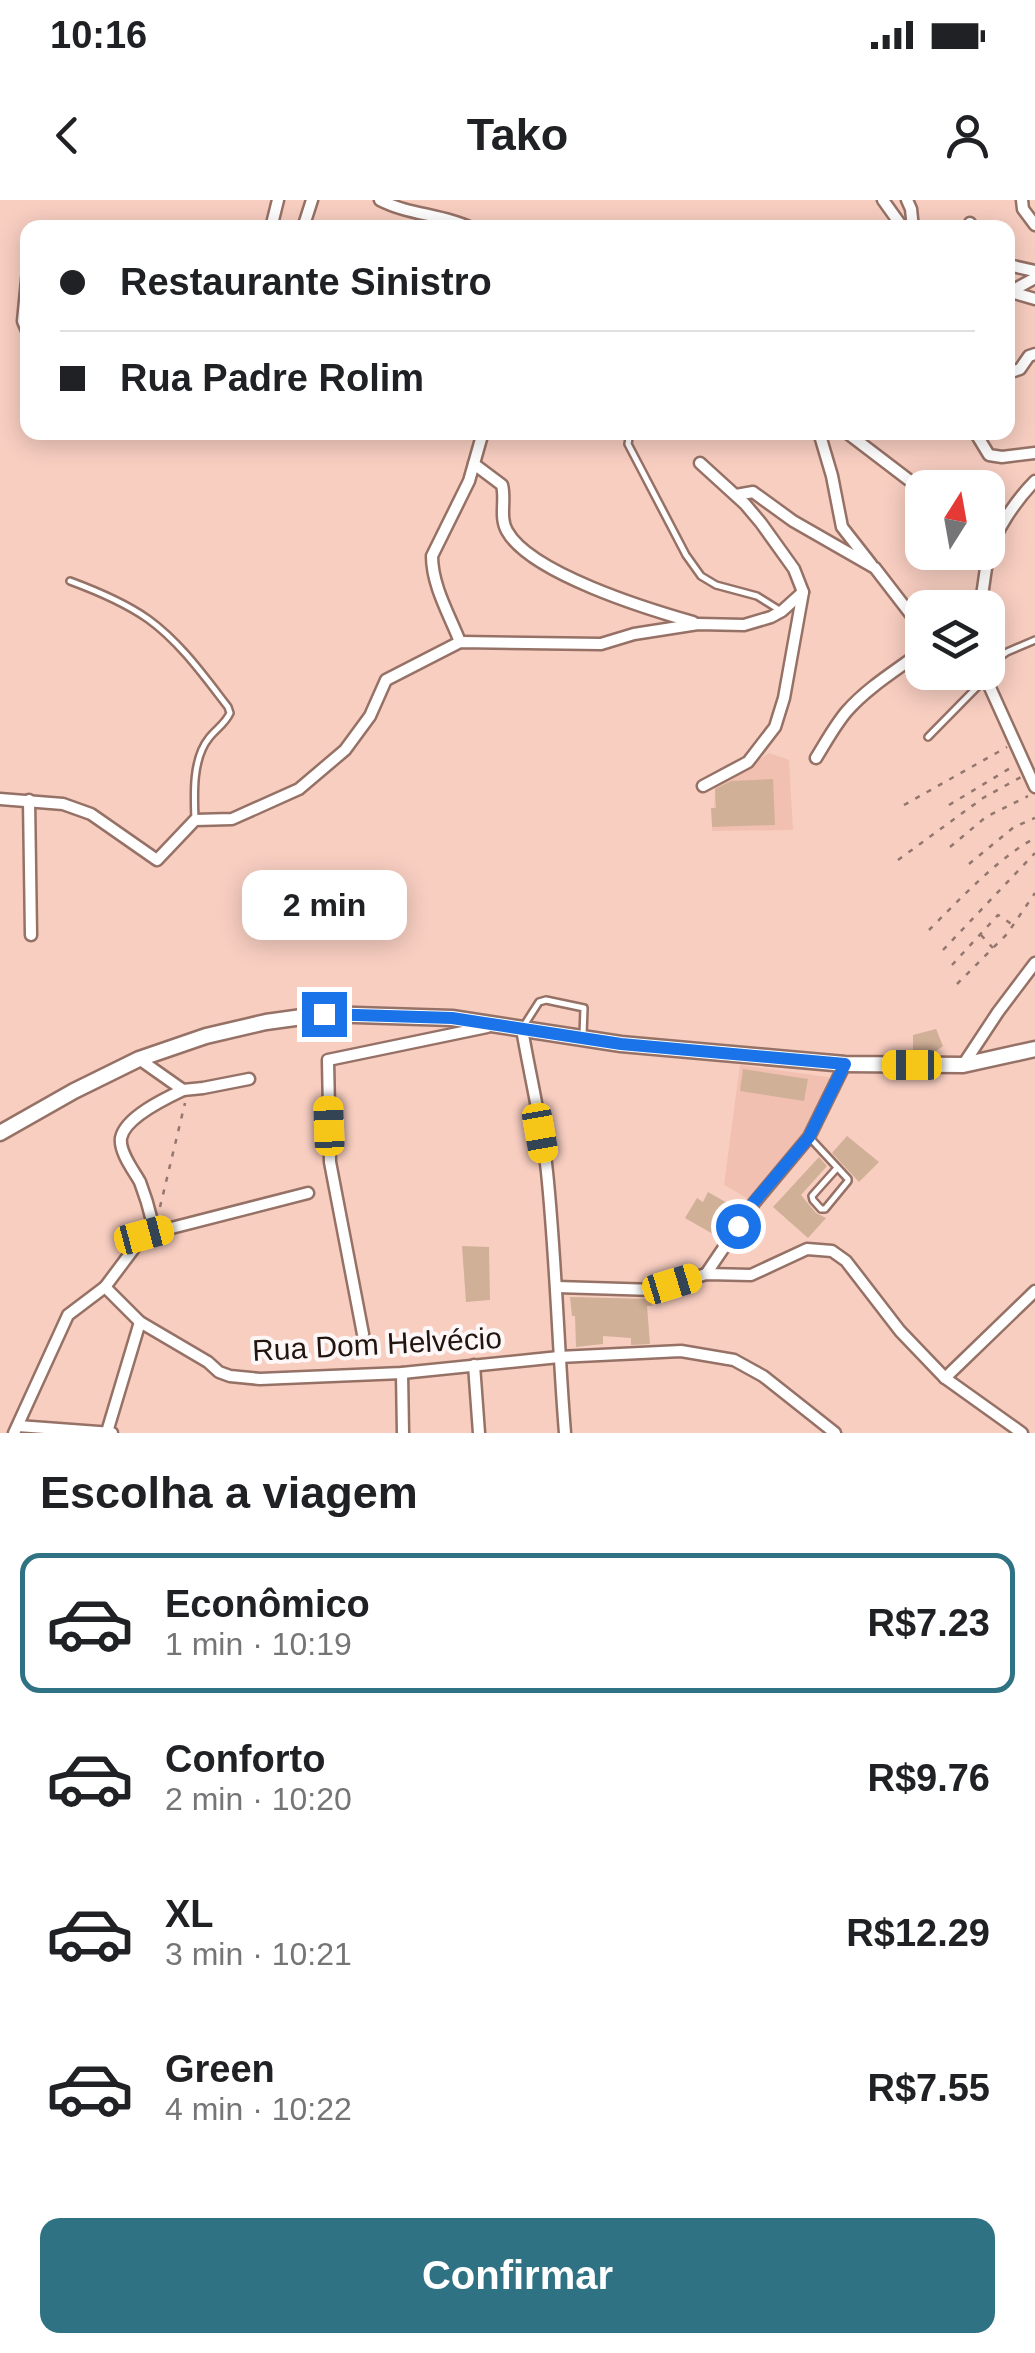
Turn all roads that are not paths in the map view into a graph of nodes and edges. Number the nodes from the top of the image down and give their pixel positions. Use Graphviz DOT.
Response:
graph roads {
  1 [pos="380,200"];
  2 [pos="1022,200"];
  3 [pos="448,220"];
  4 [pos="1035,225"];
  5 [pos="1035,354"];
  6 [pos="1015,371"];
  7 [pos="480,440"];
  8 [pos="629,440"];
  9 [pos="821,440"];
  10 [pos="856,440"];
  11 [pos="981,440"];
  12 [pos="1035,452"];
  13 [pos="700,463"];
  14 [pos="474,464"];
  15 [pos="905,477"];
  16 [pos="1035,481"];
  17 [pos="736,495"];
  18 [pos="875,568"];
  19 [pos="70,581"];
  20 [pos="984,590"];
  21 [pos="803,592"];
  22 [pos="905,608"];
  23 [pos="782,611"];
  24 [pos="698,624"];
  25 [pos="1035,640"];
  26 [pos="460,642"];
  27 [pos="1005,653"];
  28 [pos="905,663"];
  29 [pos="971,690"];
  30 [pos="990,690"];
  31 [pos="928,737"];
  32 [pos="816,758"];
  33 [pos="1032,770"];
  34 [pos="703,786"];
  35 [pos="1035,790"];
  36 [pos="0,800"];
  37 [pos="29,800"];
  38 [pos="195,820"];
  39 [pos="31,934"];
  40 [pos="1035,962"];
  41 [pos="502,1024"];
  42 [pos="522,1029"];
  43 [pos="583,1038"];
  44 [pos="1035,1050"];
  45 [pos="139,1059"];
  46 [pos="845,1064"];
  47 [pos="963,1065"];
  48 [pos="248,1079"];
  49 [pos="186,1090"];
  50 [pos="0,1114"];
  51 [pos="4,1131"];
  52 [pos="809,1137"];
  53 [pos="838,1168"];
  54 [pos="308,1192"];
  55 [pos="144,1235"];
  56 [pos="706,1274"];
  57 [pos="105,1286"];
  58 [pos="556,1287"];
  59 [pos="1035,1291"];
  60 [pos="140,1322"];
  61 [pos="363,1334"];
  62 [pos="558,1357"];
  63 [pos="474,1364"];
  64 [pos="402,1373"];
  65 [pos="945,1378"];
  66 [pos="16,1430"];
  67 [pos="110,1432"];
  68 [pos="403,1433"];
  69 [pos="480,1433"];
  70 [pos="565,1433"];
  71 [pos="835,1433"];
  72 [pos="1022,1433"];
  1 -- 3 [label="street"];
  2 -- 4 [label="street"];
  5 -- 6 [label="street"];
  7 -- 14 [label="street"];
  8 -- 23 [label="lane"];
  9 -- 18 [label="street"];
  10 -- 15 [label="street"];
  11 -- 12 [label="street"];
  13 -- 17 [label="street"];
  14 -- 24 [label="street"];
  14 -- 26 [label="street"];
  16 -- 20 [label="street"];
  17 -- 18 [label="street"];
  17 -- 21 [label="street"];
  18 -- 22 [label="street"];
  19 -- 38 [label="lane"];
  21 -- 23 [label="street"];
  21 -- 34 [label="street"];
  23 -- 24 [label="street"];
  24 -- 26 [label="street"];
  25 -- 27 [label="lane"];
  26 -- 38 [label="street"];
  28 -- 32 [label="street"];
  29 -- 31 [label="lane"];
  30 -- 33 [label="street"];
  33 -- 35 [label="street"];
  36 -- 37 [label="street"];
  37 -- 38 [label="street"];
  37 -- 39 [label="street"];
  40 -- 47 [label="street"];
  41 -- 42 [label="main road"];
  41 -- 45 [label="main road"];
  41 -- 61 [label="street"];
  42 -- 43 [label="main road"];
  42 -- 43 [label="lane"];
  42 -- 58 [label="street"];
  43 -- 46 [label="main road"];
  44 -- 47 [label="main road"];
  45 -- 49 [label="street"];
  45 -- 51 [label="main road"];
  46 -- 47 [label="main road"];
  46 -- 52 [label="street"];
  48 -- 49 [label="street"];
  49 -- 55 [label="street"];
  50 -- 51 [label="street"];
  52 -- 53 [label="lane"];
  52 -- 56 [label="street"];
  53 -- 53 [label="lane"];
  54 -- 55 [label="street"];
  55 -- 57 [label="street"];
  56 -- 58 [label="street"];
  56 -- 65 [label="street"];
  57 -- 60 [label="street, Rua Dom Helvécio"];
  57 -- 66 [label="street"];
  58 -- 62 [label="street"];
  59 -- 65 [label="street"];
  60 -- 64 [label="street, Rua Dom Helvécio"];
  60 -- 67 [label="street"];
  62 -- 63 [label="street, Rua Dom Helvécio"];
  62 -- 70 [label="street"];
  62 -- 71 [label="street, Rua Dom Helvécio"];
  63 -- 64 [label="street, Rua Dom Helvécio"];
  63 -- 69 [label="street"];
  64 -- 68 [label="street"];
  65 -- 72 [label="street"];
  66 -- 67 [label="street"];
}
